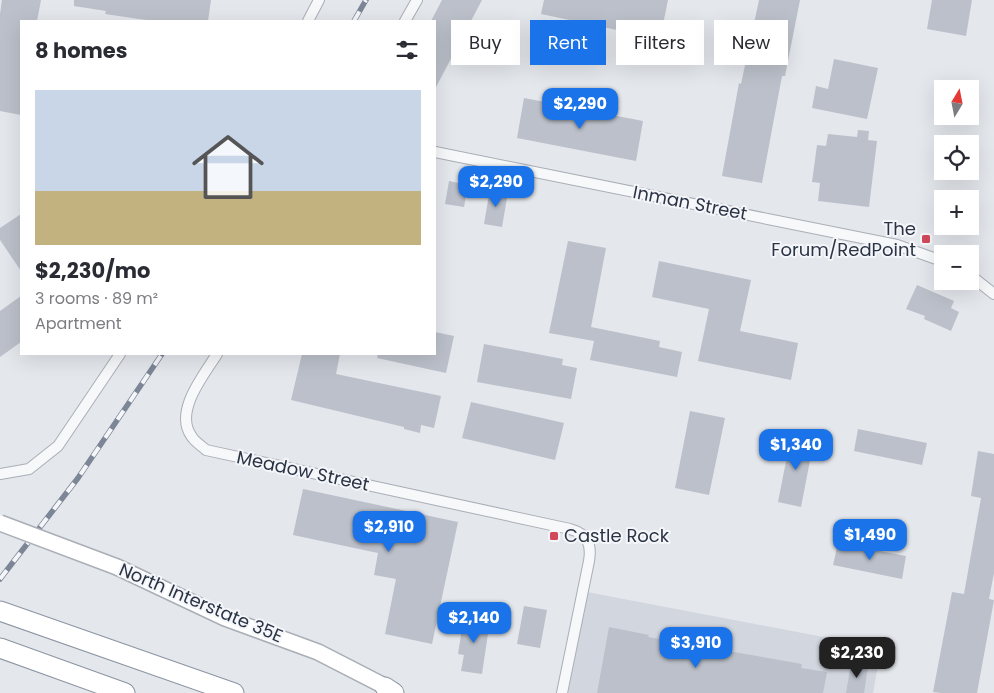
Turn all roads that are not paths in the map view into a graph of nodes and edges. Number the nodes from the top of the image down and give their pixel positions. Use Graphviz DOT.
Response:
graph roads {
  1 [pos="319,0"];
  2 [pos="417,0"];
  3 [pos="309,20"];
  4 [pos="406,20"];
  5 [pos="436,152"];
  6 [pos="934,258"];
  7 [pos="979,282"];
  8 [pos="994,294"];
  9 [pos="119,355"];
  10 [pos="216,355"];
  11 [pos="0,474"];
  12 [pos="0,523"];
  13 [pos="0,611"];
  14 [pos="0,648"];
  15 [pos="393,691"];
  16 [pos="125,693"];
  17 [pos="234,693"];
  18 [pos="562,693"];
  1 -- 3 [label="street"];
  2 -- 4 [label="street"];
  5 -- 6 [label="street, Inman Street"];
  7 -- 8 [label="street"];
  9 -- 11 [label="street"];
  10 -- 18 [label="street, Meadow Street"];
  12 -- 15 [label="main road, North Interstate 35E, bridge"];
  13 -- 17 [label="highway"];
  14 -- 16 [label="highway"];
}
